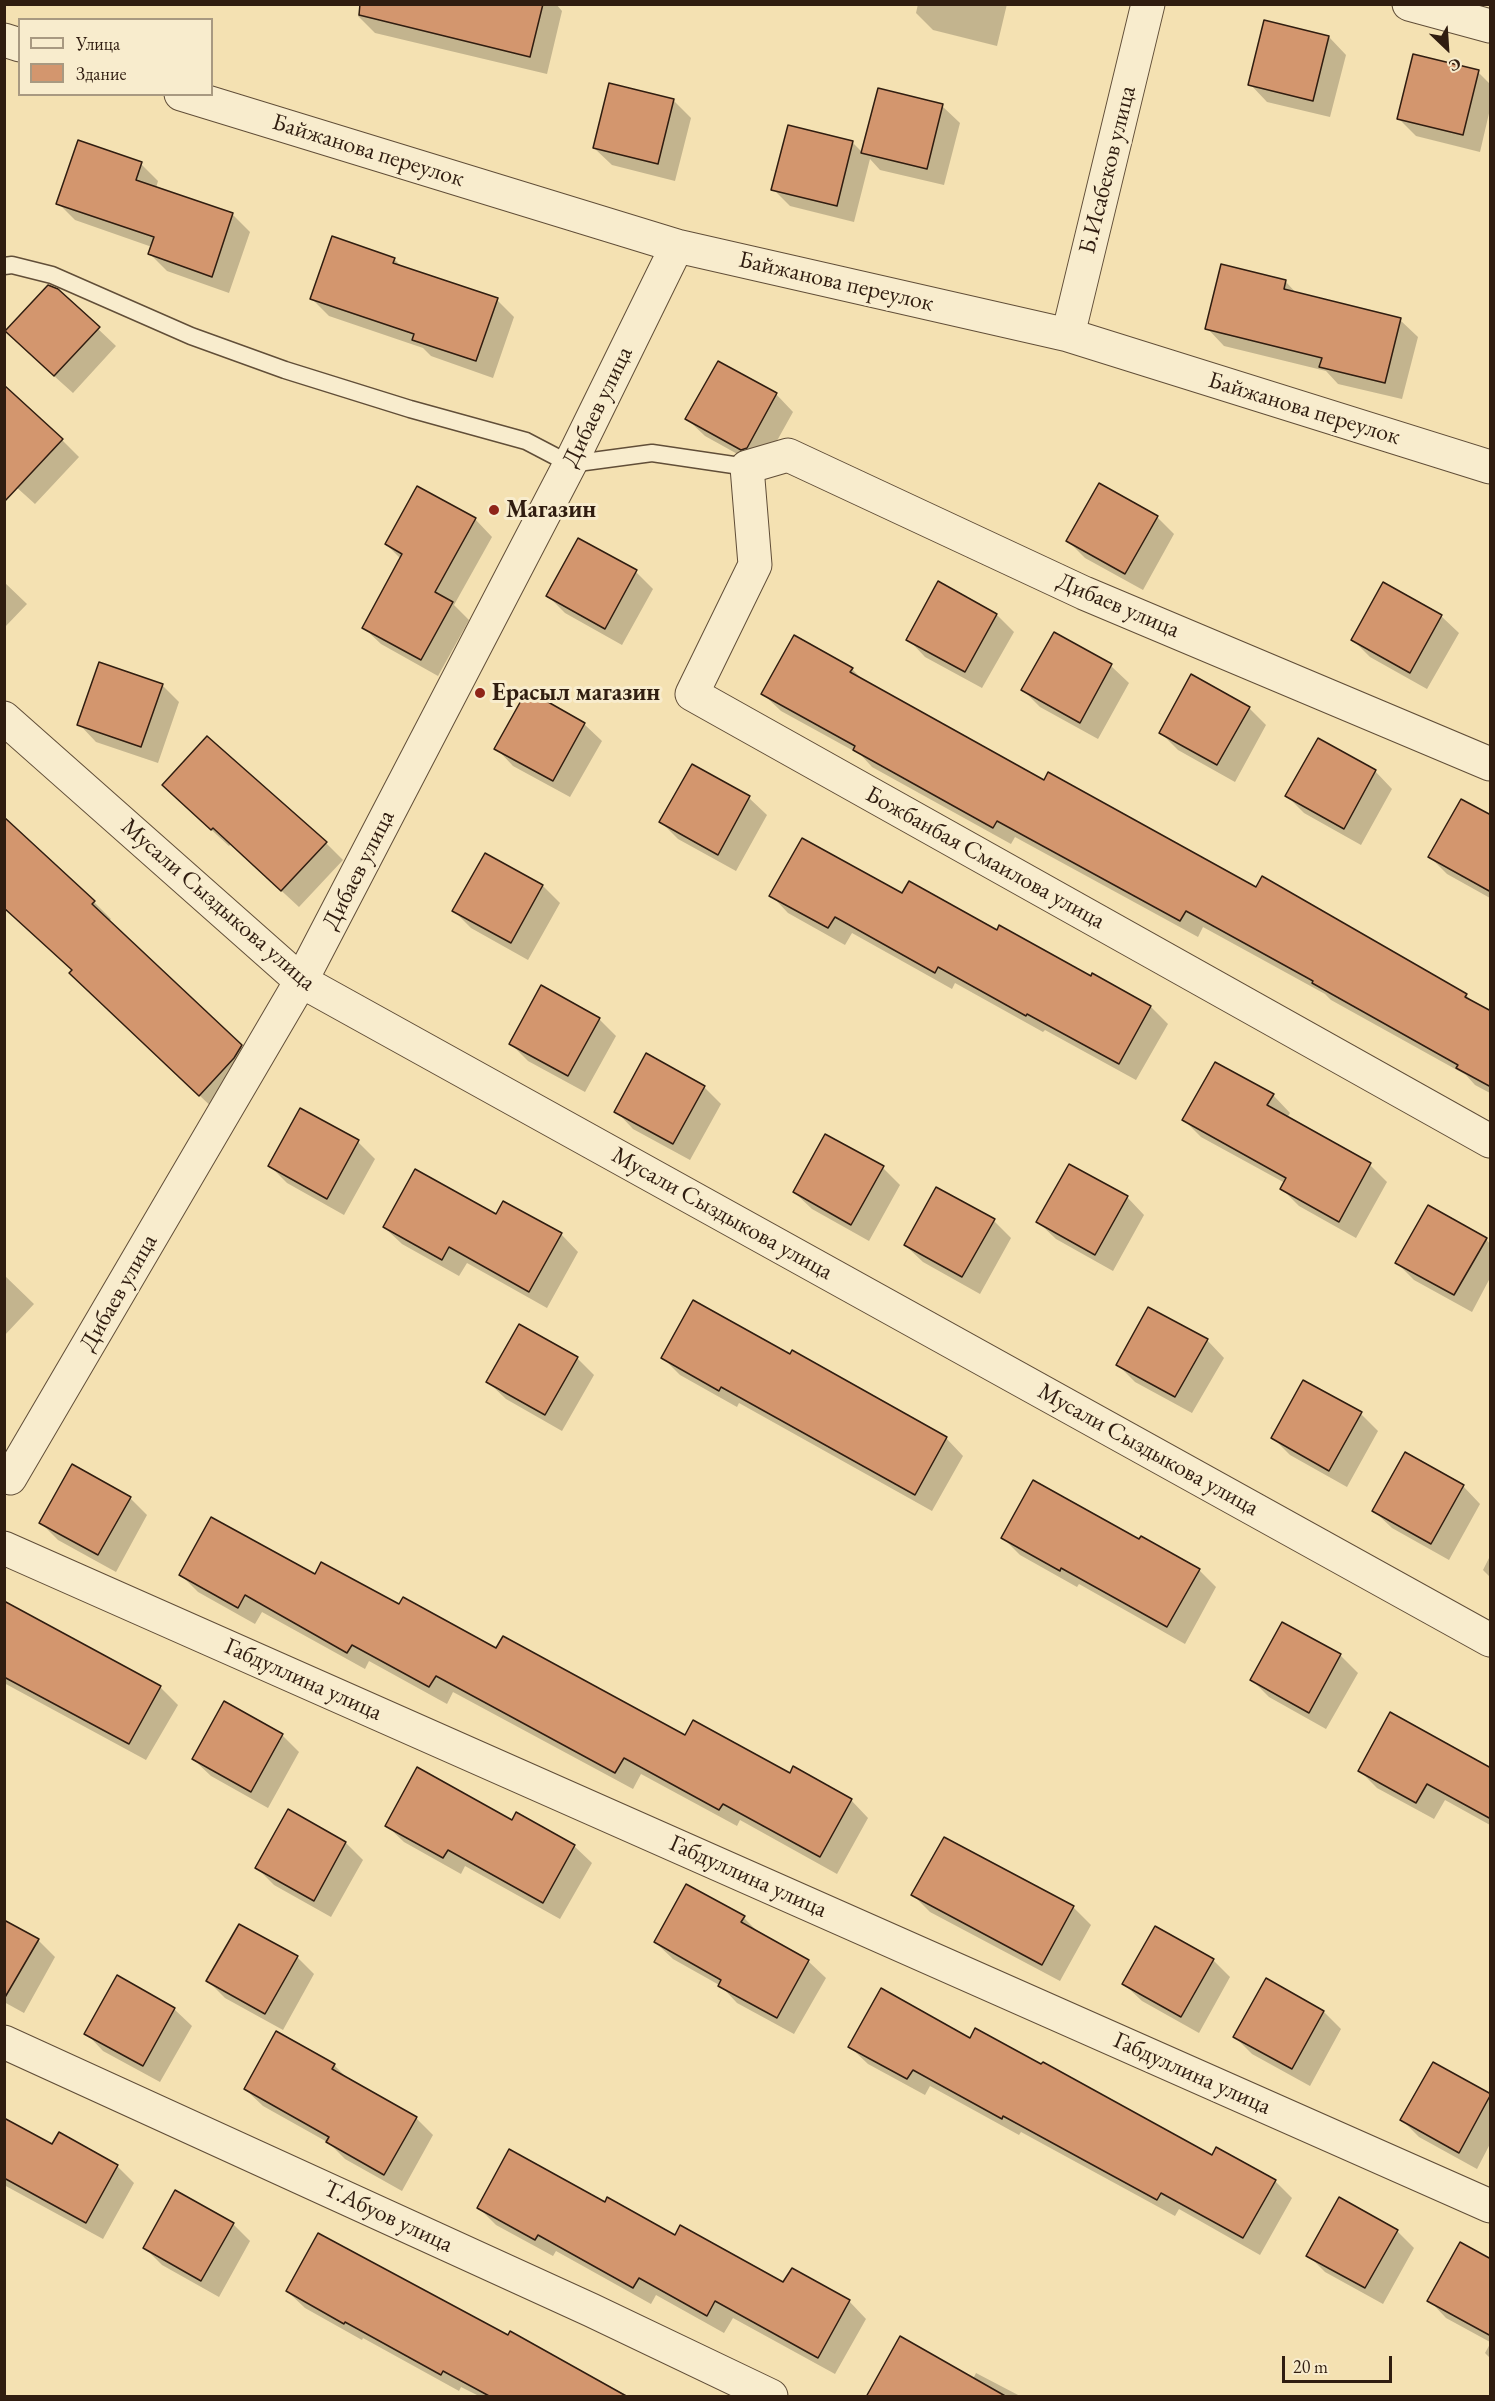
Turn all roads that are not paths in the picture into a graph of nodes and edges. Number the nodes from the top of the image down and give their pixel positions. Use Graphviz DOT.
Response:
graph roads {
  1 [pos="1148,4"];
  2 [pos="1409,4"];
  3 [pos="1491,26"];
  4 [pos="189,96"];
  5 [pos="677,246"];
  6 [pos="4,266"];
  7 [pos="1068,335"];
  8 [pos="570,464"];
  9 [pos="747,467"];
  10 [pos="1491,467"];
  11 [pos="4,718"];
  12 [pos="1491,764"];
  13 [pos="301,981"];
  14 [pos="1491,1141"];
  15 [pos="6,1479"];
  16 [pos="4,1548"];
  17 [pos="1491,1640"];
  18 [pos="4,2042"];
  19 [pos="1491,2206"];
  20 [pos="771,2397"];
  1 -- 7 [label="street, Б.Исабеков улица"];
  2 -- 3 [label="street"];
  4 -- 5 [label="street, Байжанова переулок"];
  5 -- 7 [label="street, Байжанова переулок"];
  5 -- 8 [label="street, Дибаев улица"];
  6 -- 8 [label="lane"];
  7 -- 10 [label="street, Байжанова переулок"];
  8 -- 9 [label="lane"];
  8 -- 13 [label="street, Дибаев улица"];
  9 -- 12 [label="street, Дибаев улица"];
  9 -- 14 [label="street, Божбанбая Смаилова улица"];
  11 -- 13 [label="street, Мусали Сыздыкова улица"];
  13 -- 15 [label="street, Дибаев улица"];
  13 -- 17 [label="street, Мусали Сыздыкова улица"];
  16 -- 19 [label="street, Габдуллина улица"];
  18 -- 20 [label="street, Т.Абуов улица"];
}
